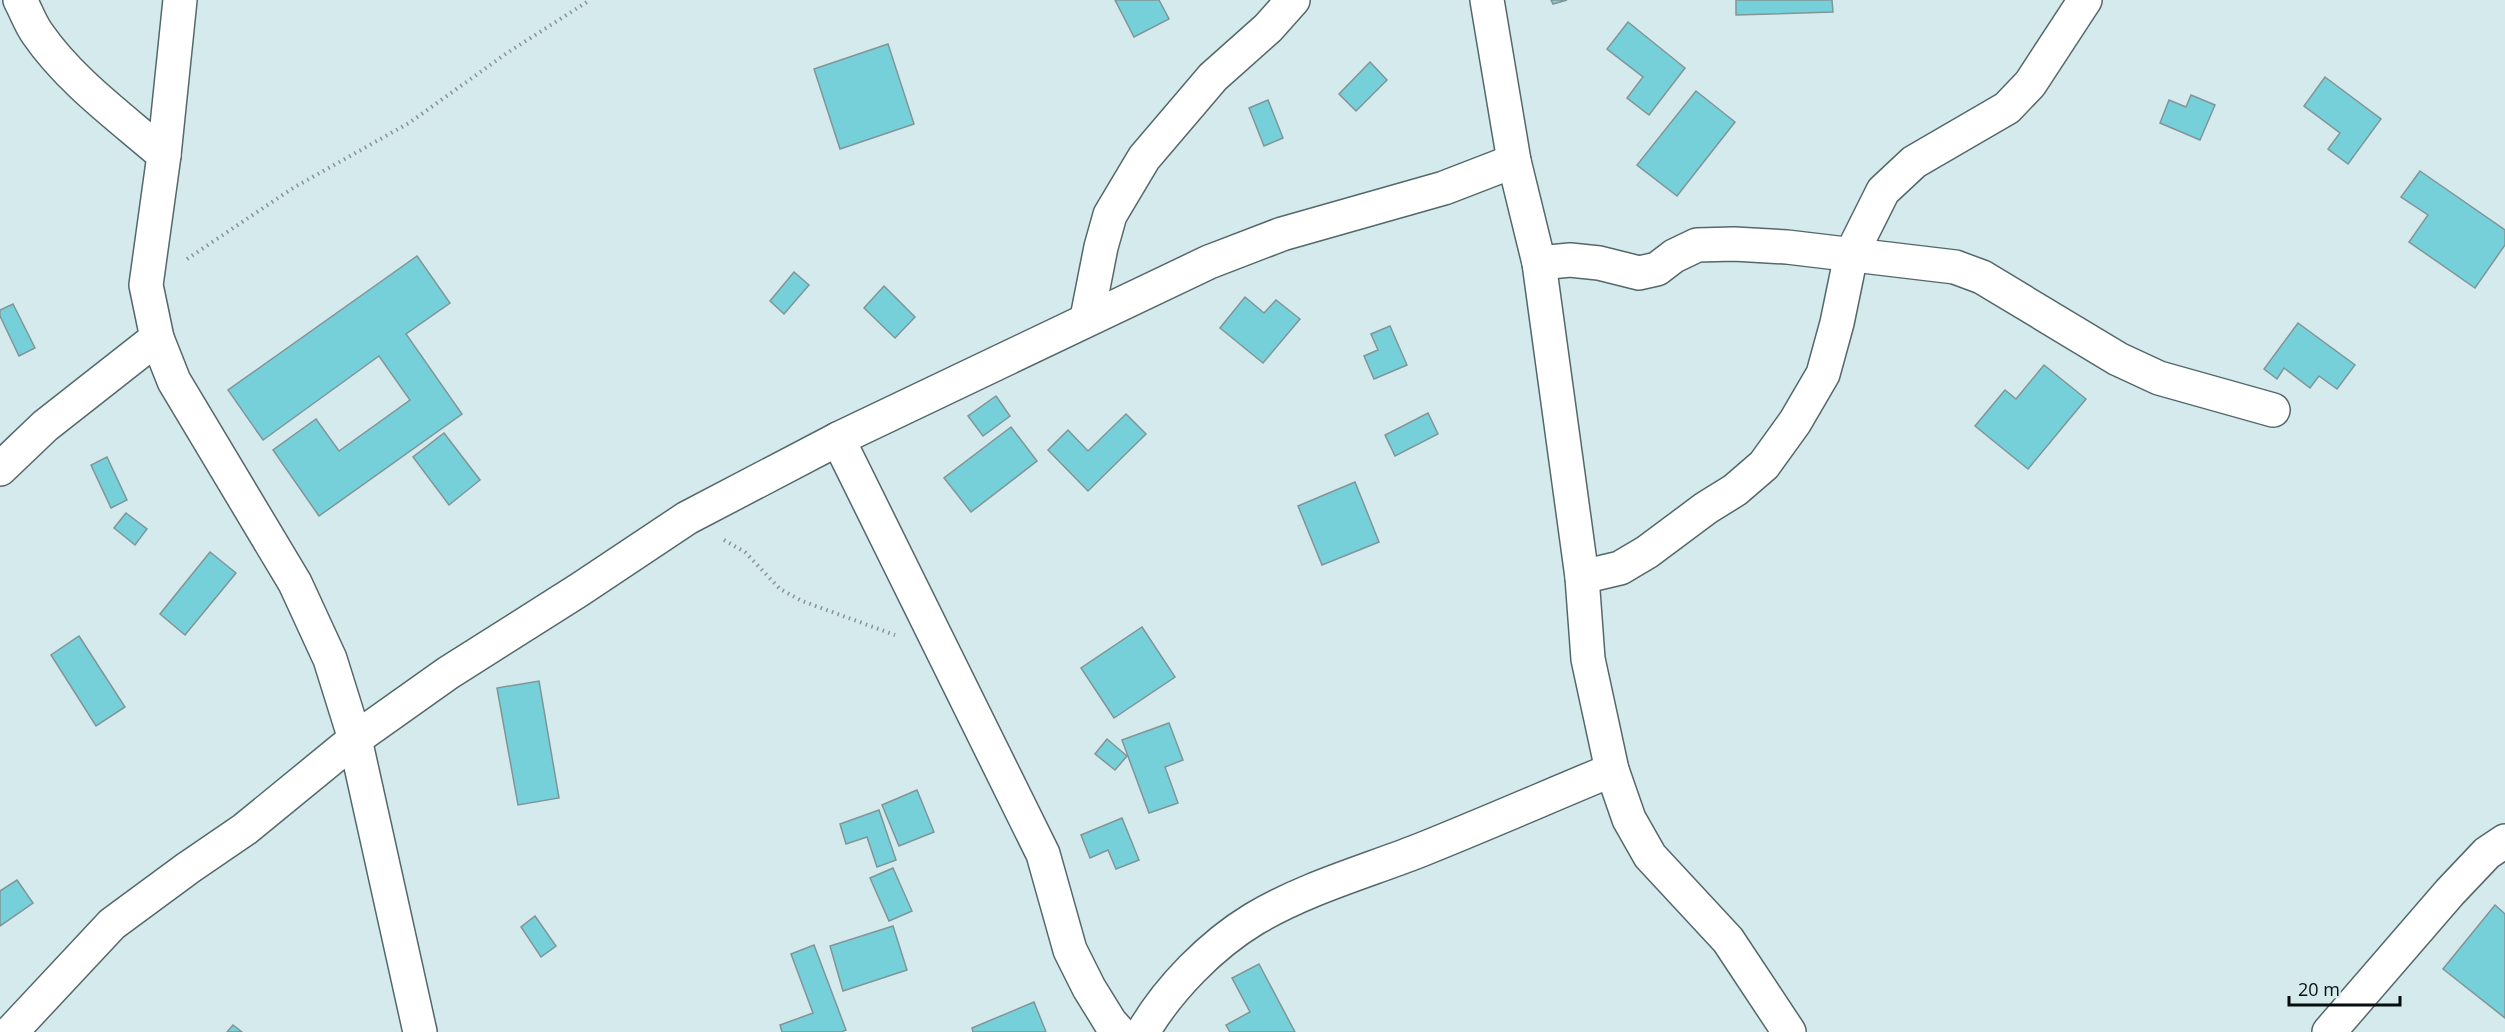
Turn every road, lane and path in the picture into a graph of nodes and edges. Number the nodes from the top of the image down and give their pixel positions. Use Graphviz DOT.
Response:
graph roads {
  1 [pos="20,0"];
  2 [pos="180,0"];
  3 [pos="590,0"];
  4 [pos="1293,0"];
  5 [pos="1487,0"];
  6 [pos="2085,0"];
  7 [pos="164,155"];
  8 [pos="1514,161"];
  9 [pos="1851,255"];
  10 [pos="1539,263"];
  11 [pos="146,285"];
  12 [pos="1088,318"];
  13 [pos="157,338"];
  14 [pos="2273,410"];
  15 [pos="838,439"];
  16 [pos="0,469"];
  17 [pos="687,518"];
  18 [pos="1582,577"];
  19 [pos="945,654"];
  20 [pos="355,739"];
  21 [pos="1612,770"];
  22 [pos="2505,841"];
  23 [pos="11,1032"];
  24 [pos="420,1032"];
  25 [pos="1119,1032"];
  26 [pos="1143,1032"];
  27 [pos="1789,1032"];
  28 [pos="2329,1032"];
  1 -- 7 [label="street"];
  2 -- 7 [label="street"];
  3 -- 11 [label="path"];
  4 -- 12 [label="street"];
  5 -- 8 [label="street"];
  6 -- 9 [label="street"];
  7 -- 11 [label="street"];
  8 -- 10 [label="street"];
  8 -- 12 [label="street"];
  9 -- 10 [label="street"];
  9 -- 14 [label="street"];
  9 -- 18 [label="street"];
  10 -- 18 [label="street"];
  11 -- 13 [label="street"];
  12 -- 15 [label="street"];
  13 -- 16 [label="street"];
  13 -- 20 [label="street"];
  15 -- 17 [label="street"];
  15 -- 19 [label="street"];
  17 -- 19 [label="path"];
  17 -- 20 [label="street"];
  18 -- 21 [label="street"];
  19 -- 25 [label="street"];
  20 -- 23 [label="street"];
  20 -- 24 [label="street"];
  21 -- 26 [label="street"];
  21 -- 27 [label="street"];
  22 -- 28 [label="street"];
}
